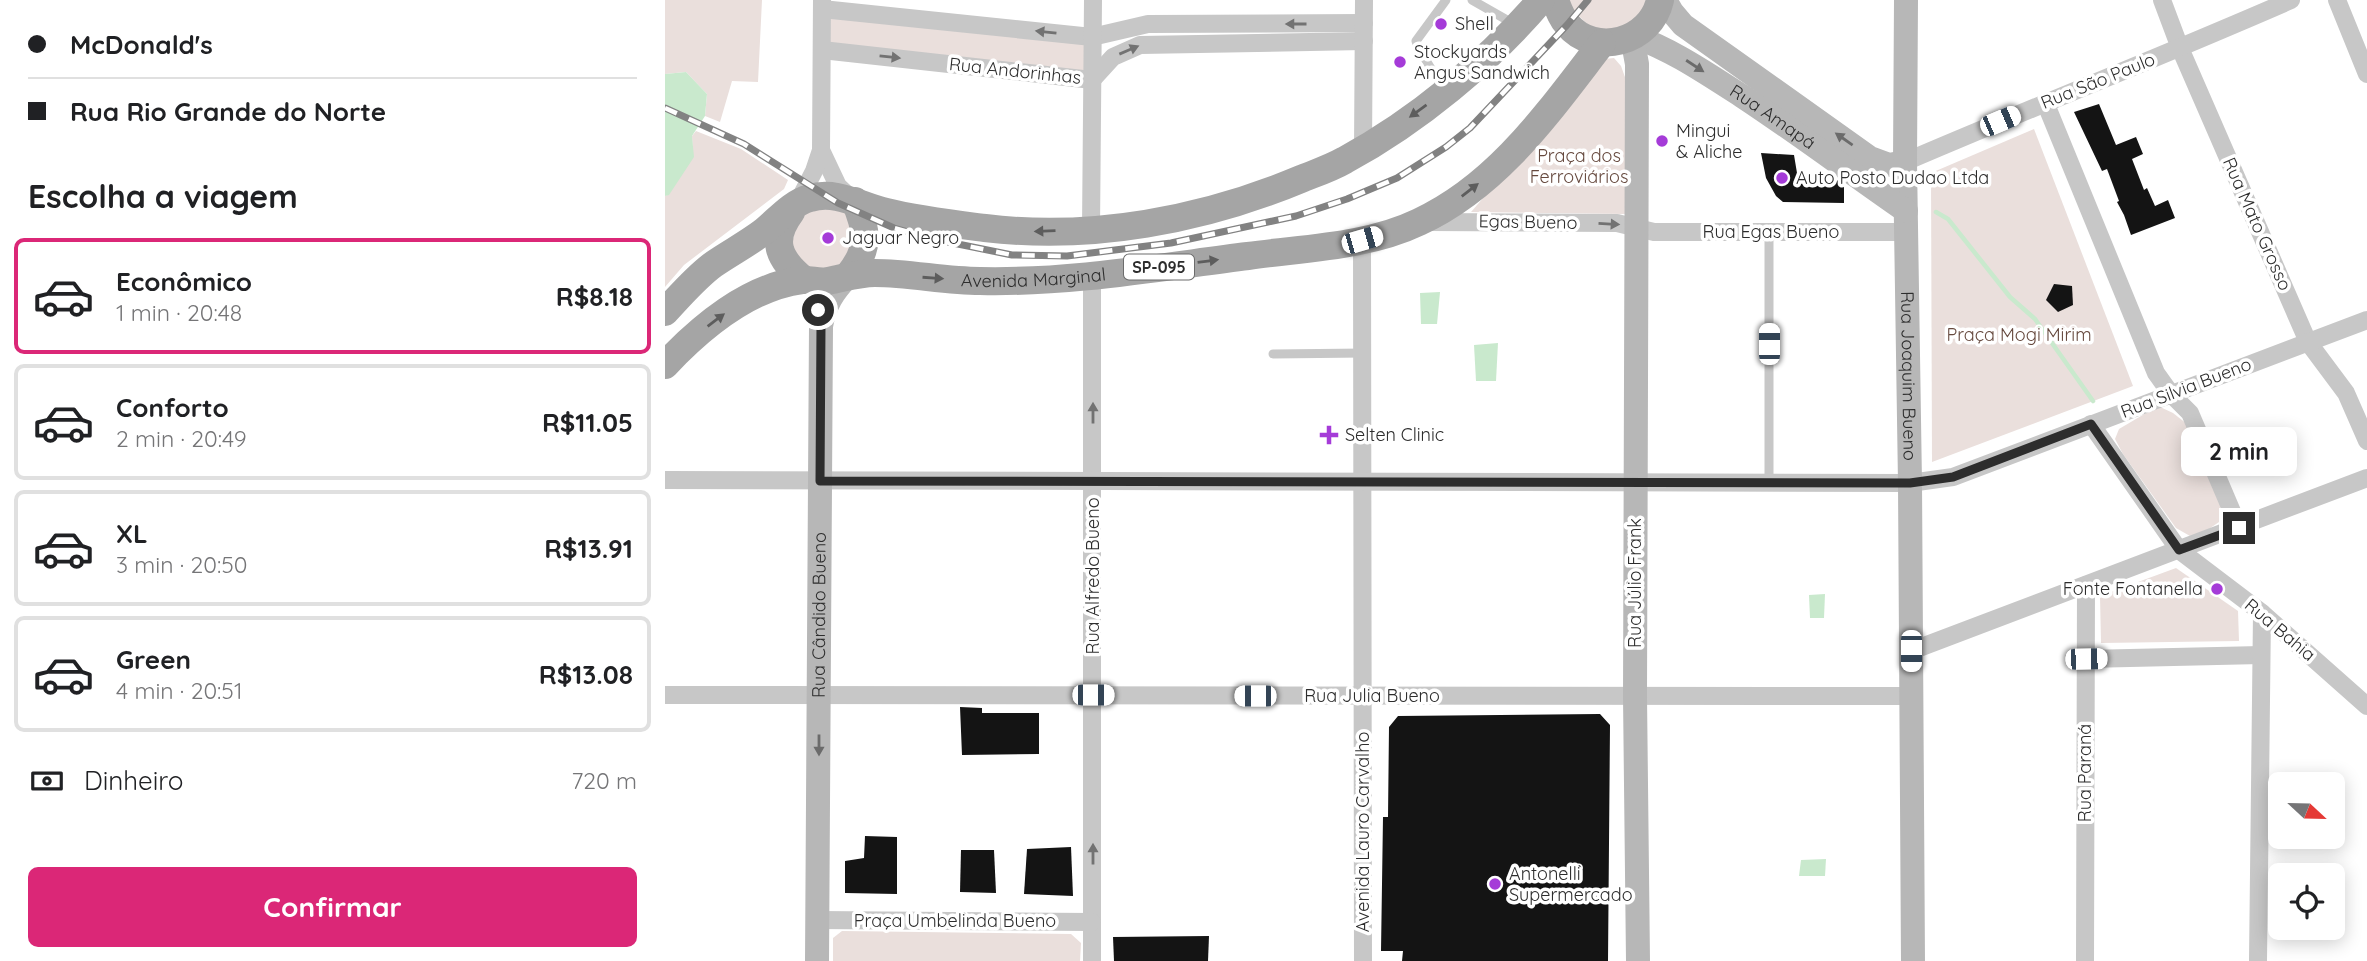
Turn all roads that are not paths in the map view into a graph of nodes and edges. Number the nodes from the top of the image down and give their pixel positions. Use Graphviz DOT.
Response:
graph roads {
  1 [pos="1093,0"];
  2 [pos="1364,0"];
  3 [pos="1446,0"];
  4 [pos="1472,0"];
  5 [pos="1541,0"];
  6 [pos="1555,0"];
  7 [pos="1663,0"];
  8 [pos="1906,0"];
  9 [pos="2162,0"];
  10 [pos="2291,0"];
  11 [pos="2337,0"];
  12 [pos="822,4"];
  13 [pos="1518,26"];
  14 [pos="1364,32"];
  15 [pos="1092,37"];
  16 [pos="1633,37"];
  17 [pos="1602,43"];
  18 [pos="2180,48"];
  19 [pos="822,50"];
  20 [pos="2367,74"];
  21 [pos="1092,80"];
  22 [pos="1445,92"];
  23 [pos="2045,102"];
  24 [pos="1363,149"];
  25 [pos="821,150"];
  26 [pos="1905,162"];
  27 [pos="855,201"];
  28 [pos="797,204"];
  29 [pos="1905,222"];
  30 [pos="1418,223"];
  31 [pos="1636,228"];
  32 [pos="1091,229"];
  33 [pos="1769,232"];
  34 [pos="1362,240"];
  35 [pos="848,276"];
  36 [pos="1092,276"];
  37 [pos="804,280"];
  38 [pos="665,312"];
  39 [pos="2367,320"];
  40 [pos="821,326"];
  41 [pos="2308,342"];
  42 [pos="1363,353"];
  43 [pos="1273,354"];
  44 [pos="665,365"];
  45 [pos="2171,394"];
  46 [pos="2091,424"];
  47 [pos="2367,441"];
  48 [pos="2367,478"];
  49 [pos="665,480"];
  50 [pos="820,481"];
  51 [pos="1093,481"];
  52 [pos="1363,483"];
  53 [pos="1769,483"];
  54 [pos="1910,483"];
  55 [pos="1635,484"];
  56 [pos="2239,528"];
  57 [pos="2179,550"];
  58 [pos="2086,585"];
  59 [pos="2262,613"];
  60 [pos="1911,651"];
  61 [pos="2261,655"];
  62 [pos="2086,659"];
  63 [pos="665,695"];
  64 [pos="819,695"];
  65 [pos="1093,695"];
  66 [pos="1362,696"];
  67 [pos="1635,696"];
  68 [pos="1912,696"];
  69 [pos="2367,706"];
  70 [pos="817,920"];
  71 [pos="1093,922"];
  72 [pos="817,961"];
  73 [pos="1092,961"];
  74 [pos="1363,961"];
  75 [pos="1638,961"];
  76 [pos="1913,961"];
  77 [pos="2085,961"];
  78 [pos="2258,961"];
  1 -- 15 [label="street"];
  2 -- 14 [label="street"];
  3 -- 22 [label="lane"];
  4 -- 13 [label="lane"];
  5 -- 13 [label="main road"];
  6 -- 17 [label="main road"];
  7 -- 16 [label="main road"];
  26 -- 7 [label="main road, Rua Amapá, one-way"];
  8 -- 26 [label="main road, Rua Joaquim Bueno"];
  9 -- 18 [label="street, Rua Mato Grosso"];
  10 -- 18 [label="street, Rua São Paulo"];
  11 -- 20 [label="street"];
  15 -- 12 [label="street, one-way"];
  12 -- 19 [label="street"];
  13 -- 22 [label="main road"];
  14 -- 15 [label="street, one-way"];
  21 -- 14 [label="street, Rua Andorinhas, one-way"];
  14 -- 24 [label="street"];
  15 -- 21 [label="street"];
  16 -- 17 [label="main road"];
  16 -- 29 [label="main road, Rua Amapá, one-way"];
  16 -- 31 [label="main road, Rua Júlio Frank"];
  30 -- 17 [label="main road, Avenida Marginal / SP-095, one-way"];
  18 -- 23 [label="street, Rua São Paulo"];
  18 -- 41 [label="street, Rua Mato Grosso"];
  19 -- 21 [label="street, Rua Andorinhas, one-way"];
  19 -- 25 [label="street"];
  21 -- 32 [label="street"];
  22 -- 24 [label="main road, one-way"];
  23 -- 26 [label="street, Rua São Paulo"];
  23 -- 45 [label="street"];
  24 -- 32 [label="main road"];
  25 -- 27 [label="street"];
  25 -- 28 [label="street"];
  26 -- 29 [label="main road, Rua Joaquim Bueno"];
  27 -- 28 [label="main road"];
  32 -- 27 [label="main road, one-way"];
  27 -- 35 [label="main road"];
  28 -- 37 [label="main road"];
  28 -- 38 [label="main road"];
  29 -- 33 [label="street, Rua Egas Bueno"];
  29 -- 54 [label="main road, Rua Joaquim Bueno"];
  30 -- 31 [label="street, Egas Bueno, one-way"];
  30 -- 34 [label="main road, Avenida Marginal / SP-095"];
  31 -- 33 [label="street, Rua Egas Bueno"];
  31 -- 55 [label="main road, Rua Júlio Frank"];
  33 -- 53 [label="lane"];
  36 -- 34 [label="main road, Avenida Marginal / SP-095, one-way"];
  34 -- 42 [label="street, Avenida Lauro Carvalho"];
  35 -- 36 [label="main road, Avenida Marginal / SP-095, one-way"];
  35 -- 37 [label="main road, Avenida Marginal / SP-095"];
  35 -- 40 [label="main road, Rua Cândido Bueno"];
  51 -- 36 [label="street, Rua Alfredo Bueno, one-way"];
  37 -- 40 [label="main road"];
  44 -- 37 [label="main road, Avenida Marginal / SP-095, one-way"];
  39 -- 41 [label="street, Rua Silvia Bueno"];
  40 -- 50 [label="main road, Rua Cândido Bueno"];
  41 -- 45 [label="street, Rua Silvia Bueno"];
  41 -- 47 [label="street, Rua Mato Grosso"];
  42 -- 43 [label="lane"];
  42 -- 52 [label="street, Avenida Lauro Carvalho"];
  45 -- 46 [label="street, Rua Silvia Bueno"];
  45 -- 56 [label="street"];
  46 -- 54 [label="street, Rua Silvia Bueno"];
  46 -- 57 [label="street, Rua Bahia"];
  48 -- 56 [label="street"];
  49 -- 50 [label="street, Rua Silvia Bueno"];
  50 -- 51 [label="street, Rua Silvia Bueno"];
  50 -- 64 [label="main road, Rua Cândido Bueno"];
  51 -- 52 [label="street, Rua Silvia Bueno"];
  51 -- 65 [label="street, Rua Alfredo Bueno"];
  52 -- 55 [label="street, Rua Silvia Bueno"];
  52 -- 66 [label="street, Avenida Lauro Carvalho"];
  53 -- 54 [label="street, Rua Silvia Bueno"];
  53 -- 55 [label="street, Rua Silvia Bueno"];
  54 -- 60 [label="main road, Rua Joaquim Bueno"];
  55 -- 67 [label="main road, Rua Júlio Frank"];
  56 -- 57 [label="street"];
  57 -- 58 [label="street"];
  57 -- 59 [label="street, Rua Bahia"];
  58 -- 60 [label="street"];
  58 -- 62 [label="street, Rua Paraná"];
  59 -- 61 [label="street"];
  59 -- 69 [label="street, Rua Bahia"];
  60 -- 68 [label="main road, Rua Joaquim Bueno"];
  61 -- 62 [label="street"];
  61 -- 78 [label="street"];
  62 -- 77 [label="street, Rua Paraná"];
  63 -- 64 [label="street, Rua Julia Bueno"];
  64 -- 65 [label="street, Rua Julia Bueno"];
  64 -- 70 [label="main road, Rua Cândido Bueno, one-way"];
  65 -- 66 [label="street, Rua Julia Bueno"];
  71 -- 65 [label="street, Rua Alfredo Bueno, one-way"];
  66 -- 67 [label="street, Rua Julia Bueno"];
  66 -- 74 [label="street, Avenida Lauro Carvalho"];
  67 -- 68 [label="street, Rua Julia Bueno"];
  67 -- 75 [label="main road, Rua Júlio Frank"];
  68 -- 76 [label="main road, Rua Joaquim Bueno"];
  70 -- 71 [label="street, Praça Umbelinda Bueno"];
  70 -- 72 [label="main road, Rua Cândido Bueno"];
  71 -- 73 [label="street, Rua Alfredo Bueno"];
}
